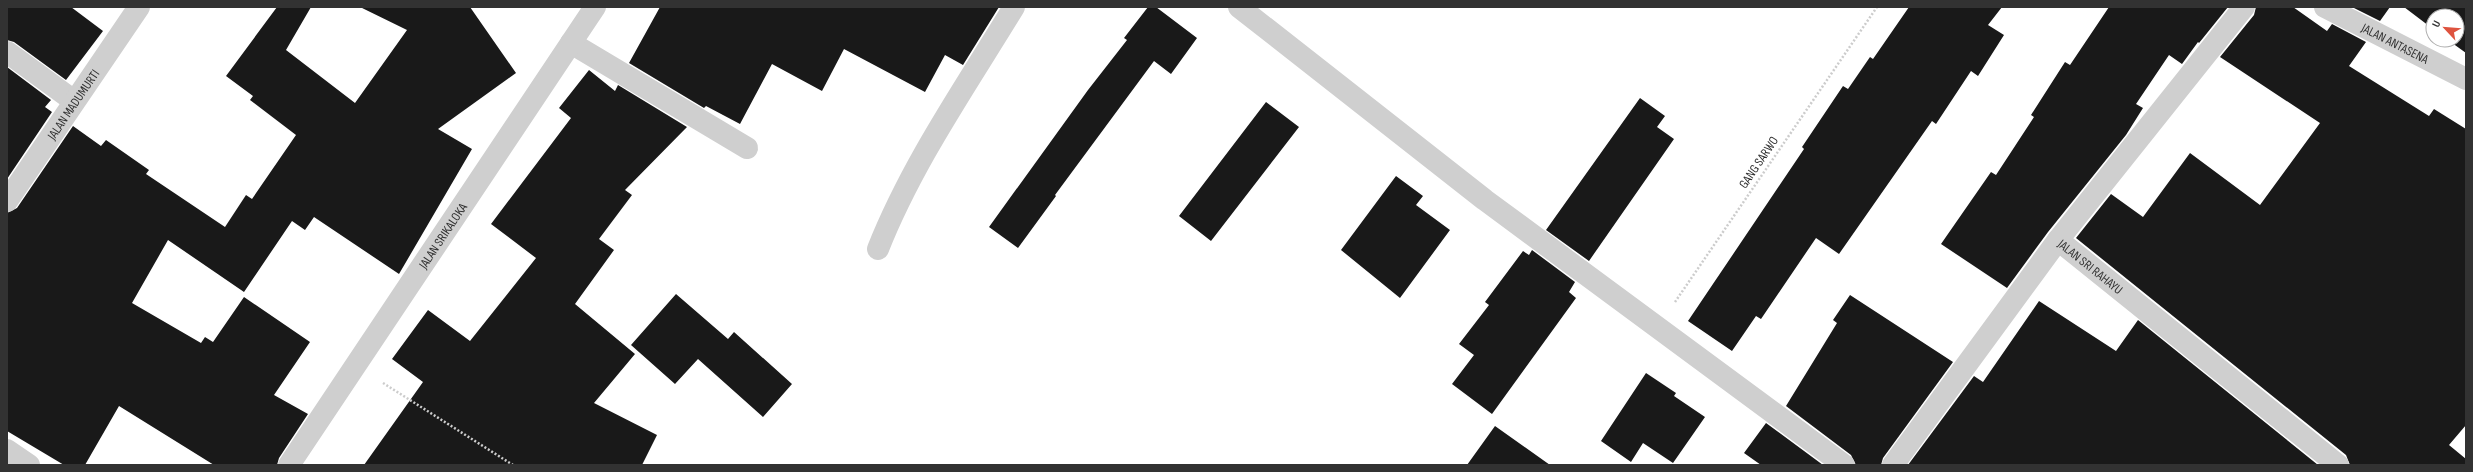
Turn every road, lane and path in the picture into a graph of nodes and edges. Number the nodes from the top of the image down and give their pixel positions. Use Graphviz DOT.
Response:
graph roads {
  1 [pos="139,7"];
  2 [pos="595,7"];
  3 [pos="1014,7"];
  4 [pos="1239,7"];
  5 [pos="1876,7"];
  6 [pos="2244,7"];
  7 [pos="2325,7"];
  8 [pos="571,43"];
  9 [pos="7,52"];
  10 [pos="2466,79"];
  11 [pos="74,101"];
  12 [pos="747,148"];
  13 [pos="7,201"];
  14 [pos="2058,240"];
  15 [pos="878,249"];
  16 [pos="1657,329"];
  17 [pos="356,365"];
  18 [pos="7,450"];
  19 [pos="29,465"];
  20 [pos="289,465"];
  21 [pos="513,465"];
  22 [pos="1844,465"];
  23 [pos="1893,465"];
  24 [pos="2338,465"];
  1 -- 11 [label="street, JALAN MADUMURTI"];
  2 -- 8 [label="street, JALAN SRIKALOKA"];
  3 -- 15 [label="street"];
  4 -- 16 [label="street"];
  5 -- 16 [label="path, GANG SARWO"];
  6 -- 14 [label="street, JALAN SRI RAHAYU"];
  7 -- 10 [label="street, JALAN ANTASENA"];
  8 -- 12 [label="street"];
  8 -- 17 [label="street, JALAN SRIKALOKA"];
  9 -- 11 [label="street"];
  11 -- 13 [label="street, JALAN MADUMURTI"];
  14 -- 23 [label="street"];
  14 -- 24 [label="street, JALAN SRI RAHAYU"];
  16 -- 22 [label="street"];
  17 -- 20 [label="street, JALAN SRIKALOKA"];
  17 -- 21 [label="path"];
  18 -- 19 [label="street"];
}
